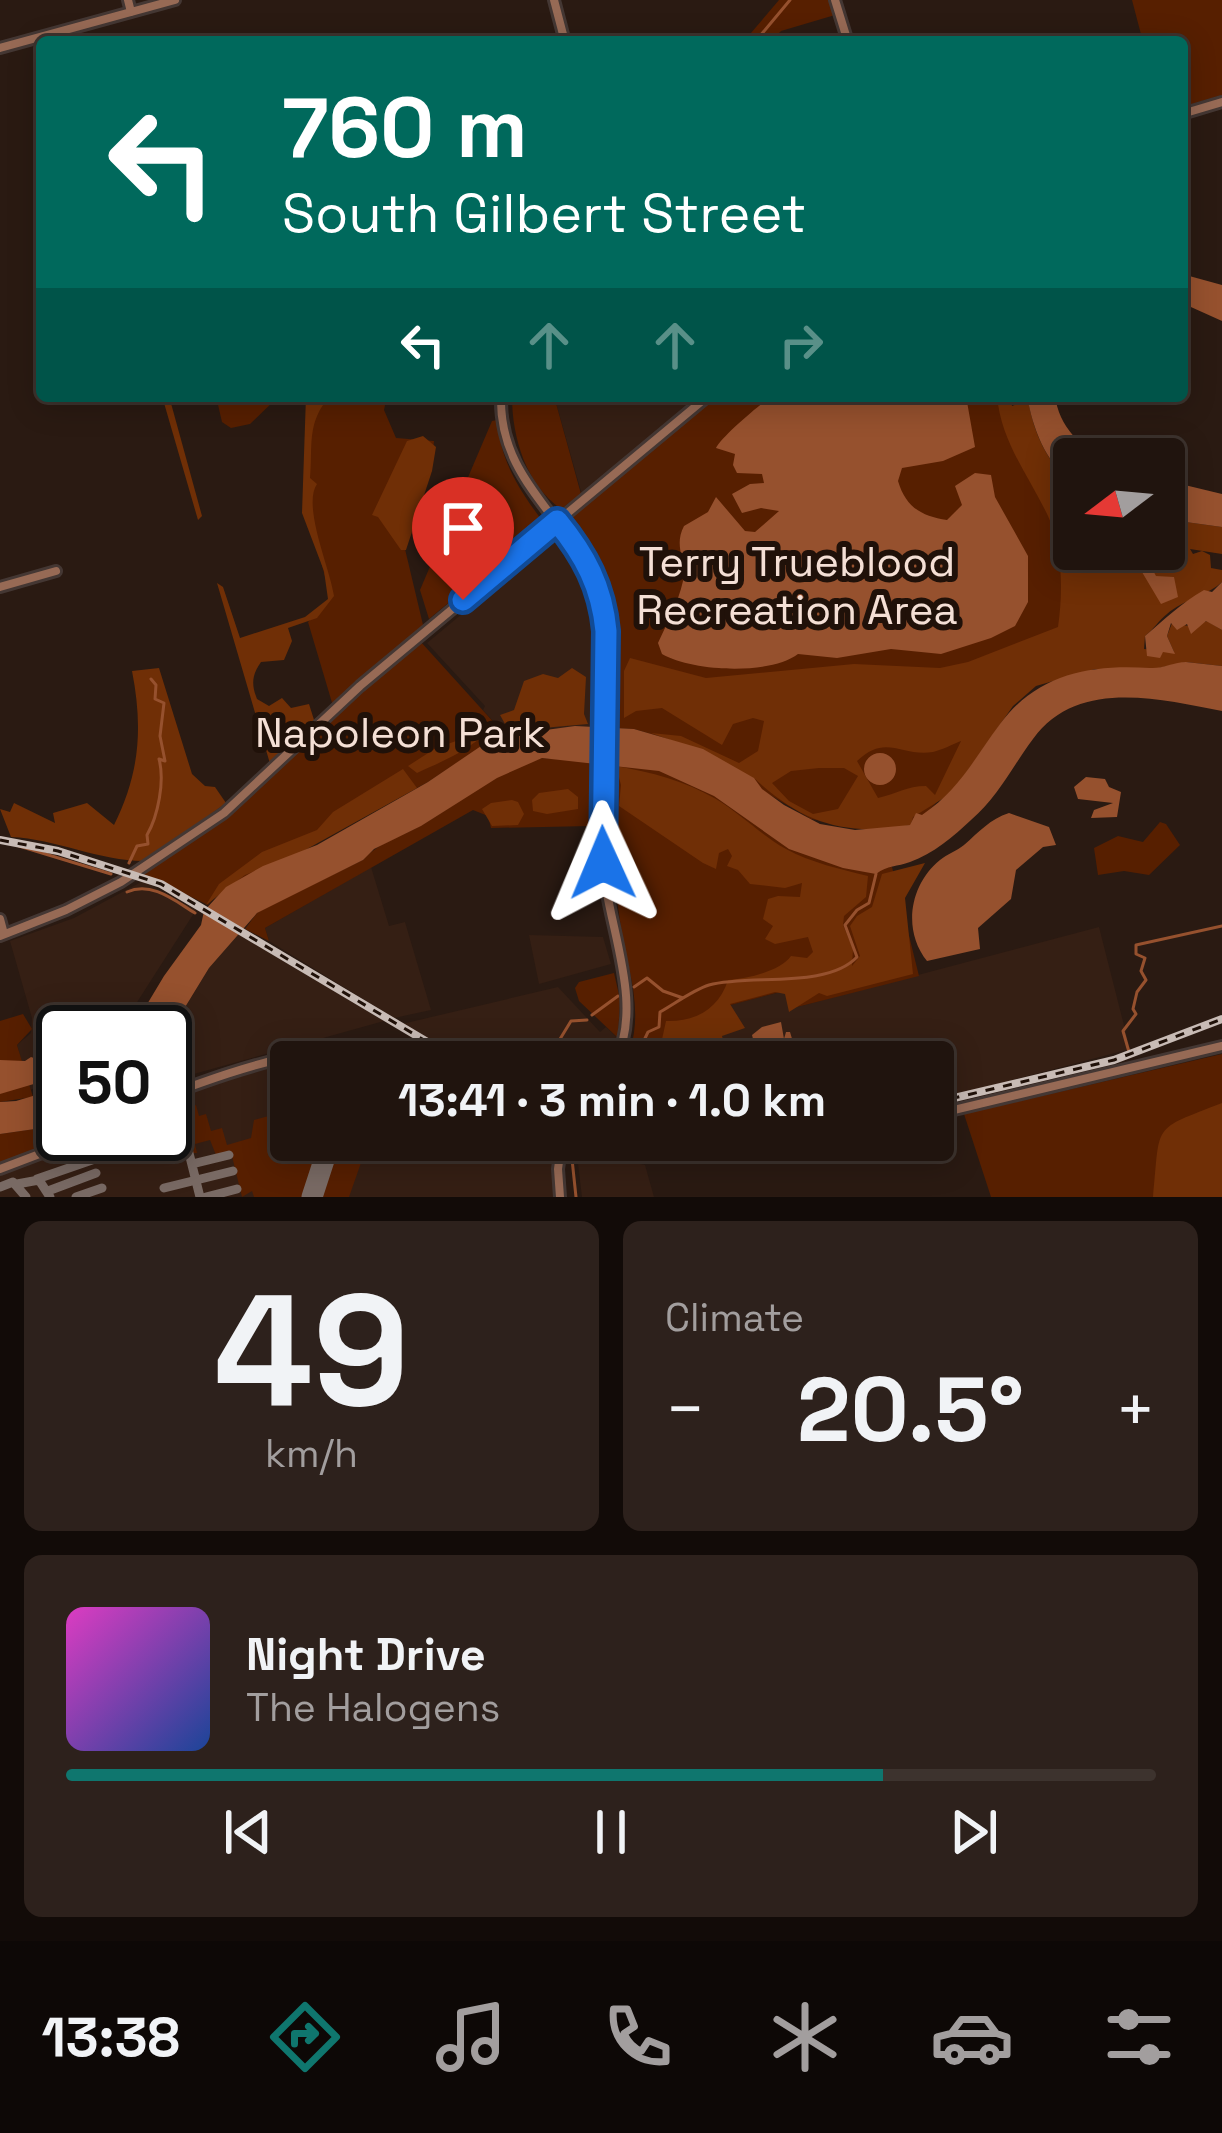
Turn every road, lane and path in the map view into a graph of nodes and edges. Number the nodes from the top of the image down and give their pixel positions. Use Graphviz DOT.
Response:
graph roads {
  1 [pos="128,0"];
  2 [pos="176,0"];
  3 [pos="552,0"];
  4 [pos="836,0"];
  5 [pos="131,12"];
  6 [pos="44,36"];
  7 [pos="561,36"];
  8 [pos="846,36"];
  9 [pos="36,38"];
  10 [pos="0,48"];
  11 [pos="1222,102"];
  12 [pos="1188,111"];
  13 [pos="504,402"];
  14 [pos="701,402"];
  15 [pos="557,521"];
  16 [pos="56,572"];
  17 [pos="0,587"];
  18 [pos="0,919"];
  19 [pos="2,935"];
  20 [pos="624,1041"];
  21 [pos="1222,1046"];
  22 [pos="270,1066"];
  23 [pos="192,1087"];
  24 [pos="954,1110"];
  25 [pos="36,1155"];
  26 [pos="558,1161"];
  27 [pos="0,1169"];
  28 [pos="560,1197"];
  1 -- 5 [label="main road"];
  2 -- 5 [label="main road"];
  3 -- 7 [label="main road"];
  4 -- 8 [label="main road"];
  5 -- 6 [label="main road"];
  9 -- 10 [label="main road"];
  11 -- 12 [label="main road"];
  13 -- 15 [label="main road"];
  14 -- 15 [label="main road"];
  15 -- 19 [label="main road"];
  15 -- 20 [label="main road"];
  16 -- 17 [label="main road"];
  18 -- 19 [label="main road"];
  21 -- 24 [label="main road"];
  22 -- 23 [label="main road"];
  25 -- 27 [label="main road"];
  26 -- 28 [label="main road"];
}
